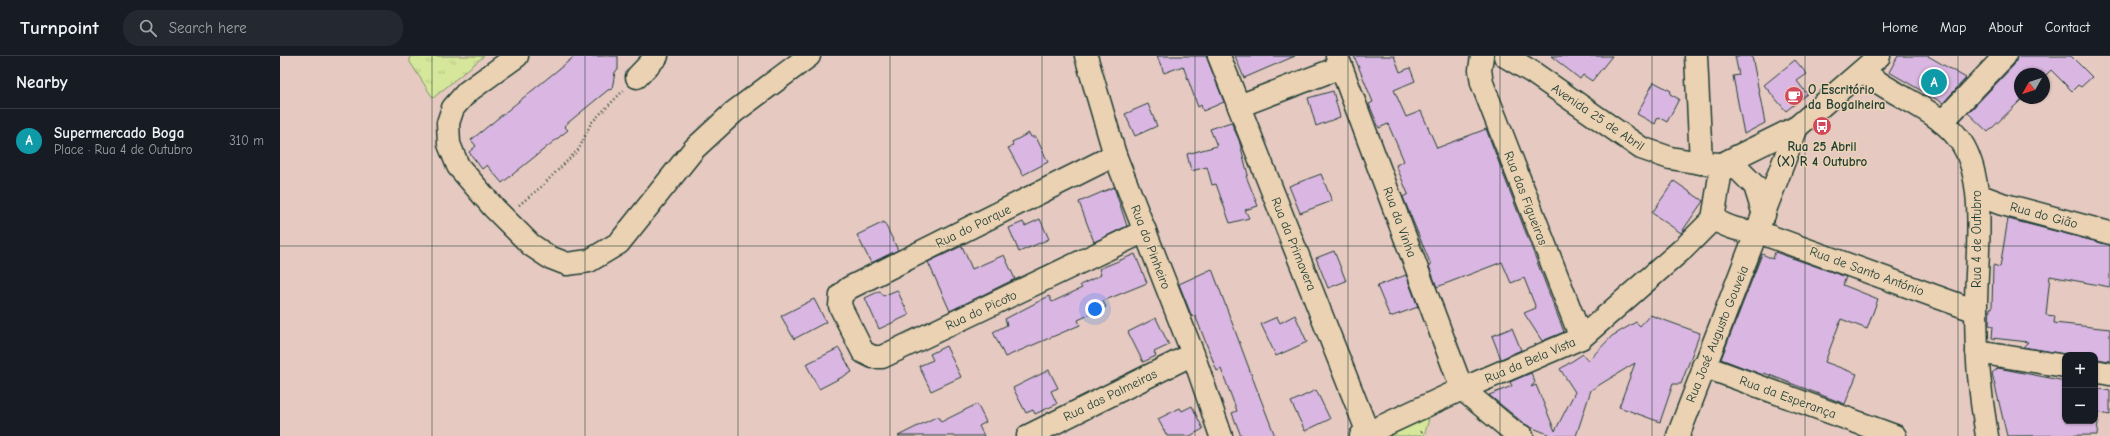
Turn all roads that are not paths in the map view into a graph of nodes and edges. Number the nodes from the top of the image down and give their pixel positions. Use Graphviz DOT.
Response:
graph roads {
  1 [pos="517,56"];
  2 [pos="657,56"];
  3 [pos="809,56"];
  4 [pos="1086,56"];
  5 [pos="1219,56"];
  6 [pos="1482,56"];
  7 [pos="1505,56"];
  8 [pos="1696,56"];
  9 [pos="1879,56"];
  10 [pos="2005,56"];
  11 [pos="1339,61"];
  12 [pos="1863,71"];
  13 [pos="637,77"];
  14 [pos="1239,106"];
  15 [pos="1942,122"];
  16 [pos="1797,127"];
  17 [pos="1116,155"];
  18 [pos="1701,163"];
  19 [pos="1722,164"];
  20 [pos="1978,195"];
  21 [pos="1713,219"];
  22 [pos="1761,223"];
  23 [pos="1145,231"];
  24 [pos="2110,233"];
  25 [pos="840,306"];
  26 [pos="1976,311"];
  27 [pos="1581,338"];
  28 [pos="1976,352"];
  29 [pos="1193,354"];
  30 [pos="1703,366"];
  31 [pos="2062,366"];
  32 [pos="2098,372"];
  33 [pos="2110,374"];
  34 [pos="1462,389"];
  35 [pos="1364,434"];
  36 [pos="1028,436"];
  37 [pos="1222,436"];
  38 [pos="1522,436"];
  39 [pos="1678,436"];
  40 [pos="1895,436"];
  41 [pos="1987,436"];
  1 -- 3 [label="street"];
  2 -- 13 [label="street"];
  4 -- 17 [label="street, Rua do Pinheiro"];
  5 -- 14 [label="street, Rua da Primavera"];
  6 -- 27 [label="street, Rua das Figueiras"];
  7 -- 18 [label="street, Avenida 25 de Abril"];
  8 -- 18 [label="street"];
  9 -- 12 [label="street"];
  10 -- 15 [label="street"];
  11 -- 14 [label="street"];
  11 -- 34 [label="street, Rua da Vinha"];
  12 -- 15 [label="street, Rua 4 de Outubro"];
  12 -- 16 [label="street"];
  14 -- 35 [label="street, Rua da Primavera"];
  15 -- 20 [label="street, Rua 4 de Outubro"];
  16 -- 19 [label="street"];
  16 -- 22 [label="street, Rua José Augusto Gouveia"];
  17 -- 23 [label="street, Rua do Pinheiro"];
  17 -- 25 [label="street, Rua do Parque"];
  18 -- 19 [label="street, Avenida 25 de Abril"];
  19 -- 21 [label="street"];
  19 -- 22 [label="street"];
  20 -- 24 [label="street, Rua do Gião"];
  20 -- 26 [label="street, Rua 4 de Outubro"];
  21 -- 22 [label="street, Rua de Santo António"];
  21 -- 27 [label="street, Rua da Bela Vista"];
  22 -- 26 [label="street, Rua de Santo António"];
  22 -- 30 [label="street, Rua José Augusto Gouveia"];
  23 -- 25 [label="street, Rua do Picoto"];
  23 -- 29 [label="street, Rua do Pinheiro"];
  26 -- 28 [label="street, Rua 4 de Outubro"];
  27 -- 34 [label="street, Rua da Bela Vista"];
  28 -- 31 [label="street"];
  28 -- 41 [label="street, Rua 4 de Outubro"];
  29 -- 36 [label="street, Rua das Palmeiras"];
  29 -- 37 [label="street, Rua do Pinheiro"];
  30 -- 39 [label="street, Rua José Augusto Gouveia"];
  30 -- 40 [label="street, Rua da Esperança"];
  32 -- 33 [label="street"];
  34 -- 35 [label="street, Rua da Bela Vista"];
  34 -- 38 [label="street"];
}
